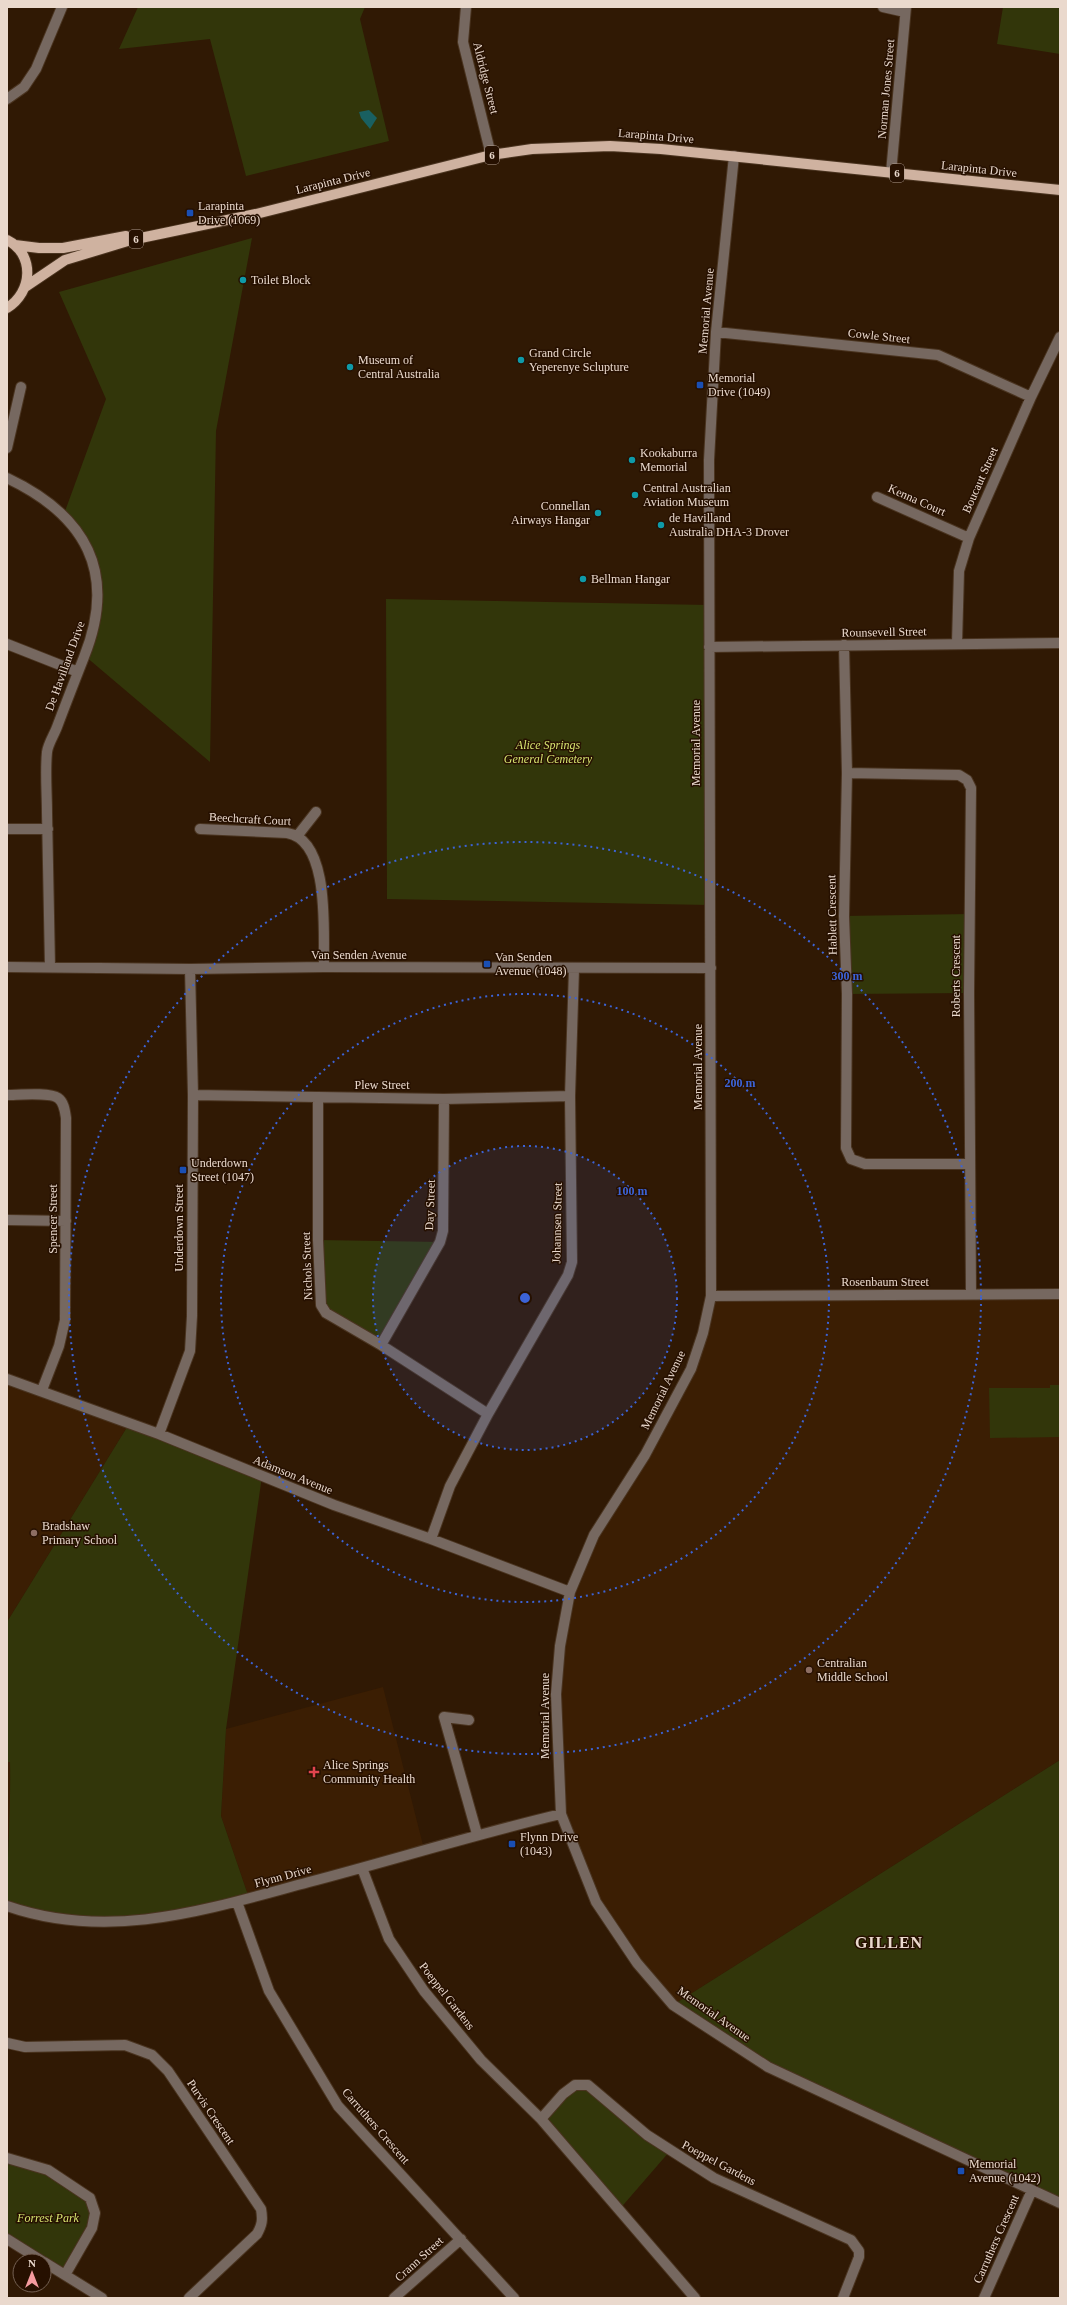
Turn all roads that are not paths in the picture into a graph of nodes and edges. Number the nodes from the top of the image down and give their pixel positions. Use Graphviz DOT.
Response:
graph roads {
  1 [pos="62,7"];
  2 [pos="466,7"];
  3 [pos="884,7"];
  4 [pos="906,9"];
  5 [pos="7,98"];
  6 [pos="491,155"];
  7 [pos="734,156"];
  8 [pos="892,173"];
  9 [pos="1060,190"];
  10 [pos="256,214"];
  11 [pos="11,242"];
  12 [pos="25,287"];
  13 [pos="7,308"];
  14 [pos="716,332"];
  15 [pos="1060,336"];
  16 [pos="21,387"];
  17 [pos="1031,397"];
  18 [pos="7,448"];
  19 [pos="7,478"];
  20 [pos="877,497"];
  21 [pos="969,538"];
  22 [pos="1060,643"];
  23 [pos="7,644"];
  24 [pos="957,644"];
  25 [pos="844,646"];
  26 [pos="709,647"];
  27 [pos="78,672"];
  28 [pos="846,773"];
  29 [pos="316,812"];
  30 [pos="7,829"];
  31 [pos="48,829"];
  32 [pos="200,829"];
  33 [pos="298,835"];
  34 [pos="7,967"];
  35 [pos="50,967"];
  36 [pos="324,967"];
  37 [pos="711,968"];
  38 [pos="190,969"];
  39 [pos="574,969"];
  40 [pos="7,1095"];
  41 [pos="193,1095"];
  42 [pos="570,1096"];
  43 [pos="318,1098"];
  44 [pos="444,1098"];
  45 [pos="970,1164"];
  46 [pos="7,1220"];
  47 [pos="66,1221"];
  48 [pos="1060,1294"];
  49 [pos="971,1295"];
  50 [pos="711,1296"];
  51 [pos="381,1345"];
  52 [pos="7,1379"];
  53 [pos="42,1390"];
  54 [pos="488,1414"];
  55 [pos="159,1434"];
  56 [pos="431,1539"];
  57 [pos="570,1592"];
  58 [pos="469,1720"];
  59 [pos="561,1814"];
  60 [pos="477,1834"];
  61 [pos="362,1868"];
  62 [pos="237,1902"];
  63 [pos="7,1906"];
  64 [pos="7,2043"];
  65 [pos="541,2119"];
  66 [pos="7,2158"];
  67 [pos="1032,2190"];
  68 [pos="1060,2203"];
  69 [pos="7,2239"];
  70 [pos="461,2239"];
  71 [pos="29,2253"];
  72 [pos="52,2267"];
  73 [pos="65,2275"];
  74 [pos="102,2298"];
  75 [pos="188,2298"];
  76 [pos="394,2298"];
  77 [pos="514,2298"];
  78 [pos="695,2298"];
  79 [pos="843,2298"];
  80 [pos="984,2298"];
  1 -- 5 [label="street"];
  2 -- 6 [label="street, Aldridge Street"];
  3 -- 4 [label="street"];
  4 -- 8 [label="street, Norman Jones Street"];
  6 -- 7 [label="main road, Larapinta Drive / 6"];
  6 -- 10 [label="main road, Larapinta Drive / 6"];
  7 -- 8 [label="main road, Larapinta Drive / 6"];
  7 -- 14 [label="street, Memorial Avenue"];
  8 -- 9 [label="main road, Larapinta Drive / 6"];
  10 -- 11 [label="main road, Larapinta Drive / 6"];
  10 -- 12 [label="main road, Larapinta Drive / 6"];
  11 -- 12 [label="main road, 6"];
  12 -- 13 [label="main road, 6"];
  14 -- 17 [label="street, Cowle Street"];
  14 -- 26 [label="street, Memorial Avenue"];
  15 -- 17 [label="street, Boucaut Street"];
  16 -- 18 [label="street"];
  17 -- 21 [label="street, Boucaut Street"];
  19 -- 27 [label="street, De Havilland Drive"];
  20 -- 21 [label="street, Kenna Court"];
  21 -- 24 [label="street, Boucaut Street"];
  22 -- 24 [label="street, Rounsevell Street"];
  23 -- 27 [label="street"];
  24 -- 25 [label="street, Rounsevell Street"];
  25 -- 26 [label="street, Rounsevell Street"];
  25 -- 28 [label="street, Hablett Crescent"];
  26 -- 37 [label="street, Memorial Avenue"];
  27 -- 31 [label="street, De Havilland Drive"];
  28 -- 45 [label="street, Hablett Crescent"];
  28 -- 45 [label="street, Roberts Crescent"];
  29 -- 33 [label="street, Beechcraft Court"];
  30 -- 31 [label="street"];
  31 -- 35 [label="street, De Havilland Drive"];
  32 -- 33 [label="street, Beechcraft Court"];
  33 -- 36 [label="street, Beechcraft Court"];
  34 -- 35 [label="street, Van Senden Avenue"];
  35 -- 38 [label="street, Van Senden Avenue"];
  36 -- 38 [label="street, Van Senden Avenue"];
  36 -- 39 [label="street, Van Senden Avenue"];
  37 -- 39 [label="street, Van Senden Avenue"];
  37 -- 50 [label="street, Memorial Avenue"];
  38 -- 41 [label="street, Underdown Street"];
  39 -- 42 [label="street, Johannsen Street"];
  40 -- 47 [label="street, Spencer Street"];
  41 -- 43 [label="street, Plew Street"];
  41 -- 55 [label="street, Underdown Street"];
  42 -- 44 [label="street, Plew Street"];
  42 -- 54 [label="street, Johannsen Street"];
  43 -- 44 [label="street, Plew Street"];
  43 -- 51 [label="street, Nichols Street"];
  44 -- 51 [label="street, Day Street"];
  45 -- 49 [label="street, Roberts Crescent"];
  46 -- 47 [label="street"];
  47 -- 53 [label="street, Spencer Street"];
  48 -- 49 [label="street, Rosenbaum Street"];
  49 -- 50 [label="street, Rosenbaum Street"];
  50 -- 57 [label="street, Memorial Avenue"];
  51 -- 54 [label="street, Nichols Street"];
  52 -- 53 [label="street, Adamson Avenue"];
  53 -- 55 [label="street, Adamson Avenue"];
  54 -- 56 [label="street, Johannsen Street"];
  55 -- 56 [label="street, Adamson Avenue"];
  56 -- 57 [label="street, Adamson Avenue"];
  57 -- 59 [label="street, Memorial Avenue"];
  58 -- 60 [label="street"];
  59 -- 60 [label="street, Flynn Drive"];
  59 -- 67 [label="street, Memorial Avenue"];
  60 -- 61 [label="street, Flynn Drive"];
  61 -- 62 [label="street, Flynn Drive"];
  61 -- 65 [label="street, Poeppel Gardens"];
  62 -- 63 [label="street, Flynn Drive"];
  62 -- 70 [label="street, Carruthers Crescent"];
  64 -- 75 [label="street, Purvis Crescent"];
  65 -- 78 [label="street, Poeppel Gardens"];
  65 -- 79 [label="street, Poeppel Gardens"];
  66 -- 73 [label="street"];
  67 -- 68 [label="street, Memorial Avenue"];
  67 -- 80 [label="street, Carruthers Crescent"];
  69 -- 71 [label="street"];
  70 -- 76 [label="street, Crann Street"];
  70 -- 77 [label="street, Carruthers Crescent"];
  72 -- 73 [label="street"];
  73 -- 74 [label="street"];
}
